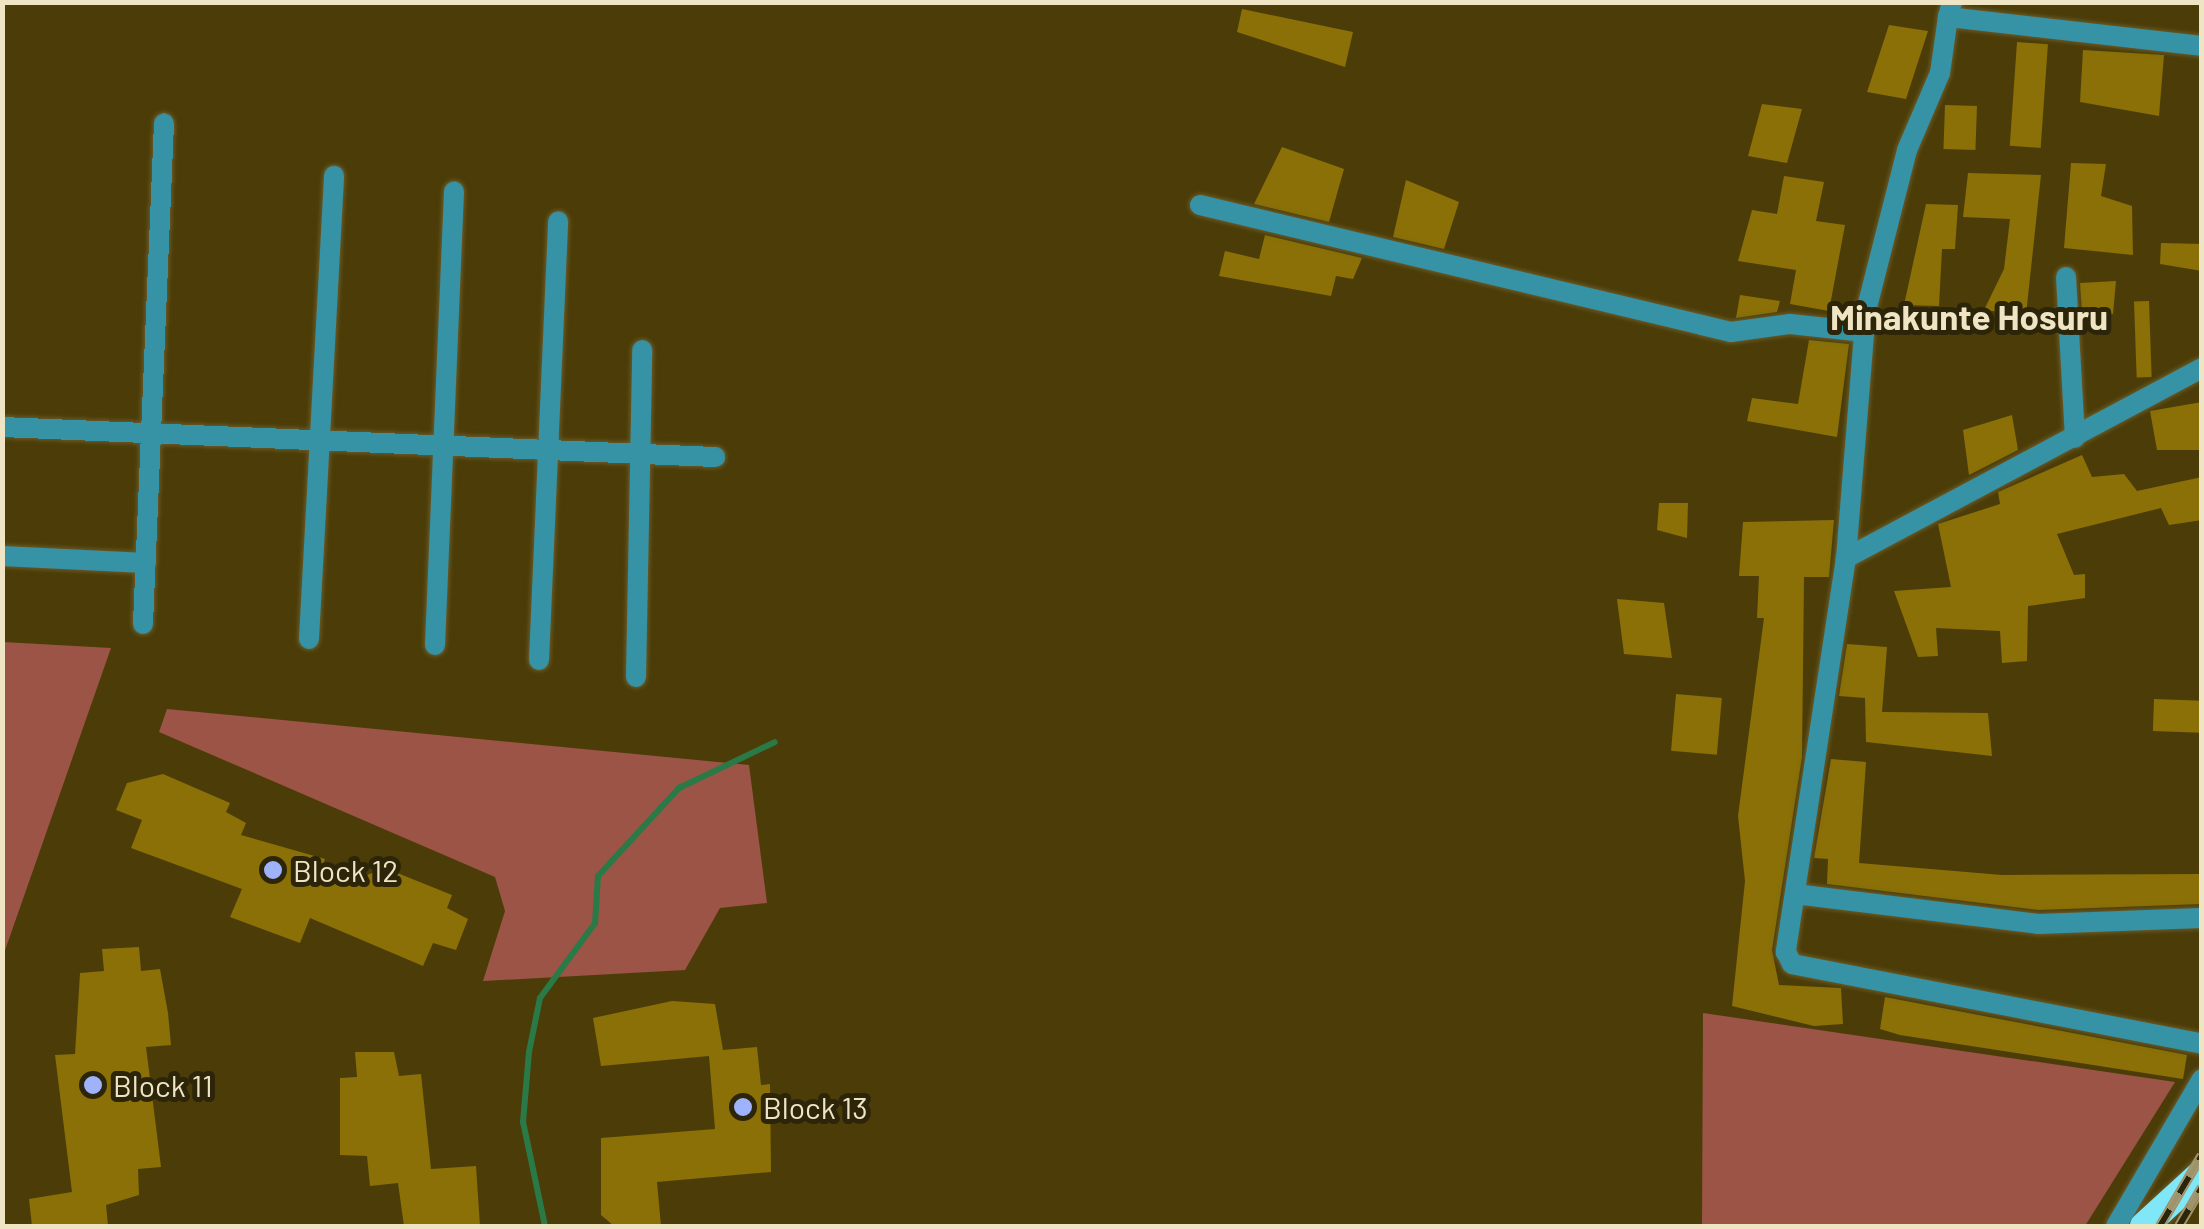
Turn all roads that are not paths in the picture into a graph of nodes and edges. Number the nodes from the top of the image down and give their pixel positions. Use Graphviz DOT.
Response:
graph roads {
  1 [pos="1950,10"];
  2 [pos="2202,46"];
  3 [pos="164,123"];
  4 [pos="334,176"];
  5 [pos="454,191"];
  6 [pos="1200,205"];
  7 [pos="558,221"];
  8 [pos="2066,277"];
  9 [pos="1864,332"];
  10 [pos="642,350"];
  11 [pos="2202,368"];
  12 [pos="2,427"];
  13 [pos="152,433"];
  14 [pos="2075,438"];
  15 [pos="319,440"];
  16 [pos="446,446"];
  17 [pos="546,450"];
  18 [pos="642,454"];
  19 [pos="715,457"];
  20 [pos="2,556"];
  21 [pos="1846,558"];
  22 [pos="146,563"];
  23 [pos="143,624"];
  24 [pos="309,639"];
  25 [pos="435,645"];
  26 [pos="539,660"];
  27 [pos="636,678"];
  28 [pos="1795,894"];
  29 [pos="2202,918"];
  30 [pos="2202,1044"];
  31 [pos="2202,1079"];
  32 [pos="2202,1172"];
  33 [pos="2116,1226"];
  34 [pos="2144,1226"];
  1 -- 2 [label="street"];
  1 -- 9 [label="street"];
  3 -- 13 [label="street"];
  4 -- 15 [label="street"];
  5 -- 16 [label="street"];
  6 -- 9 [label="street"];
  7 -- 17 [label="street"];
  8 -- 14 [label="street"];
  9 -- 21 [label="street"];
  10 -- 18 [label="street"];
  11 -- 14 [label="street"];
  12 -- 13 [label="street"];
  13 -- 15 [label="street"];
  13 -- 22 [label="street"];
  14 -- 21 [label="street"];
  15 -- 16 [label="street"];
  15 -- 24 [label="street"];
  16 -- 17 [label="street"];
  16 -- 25 [label="street"];
  17 -- 18 [label="street"];
  17 -- 26 [label="street"];
  18 -- 19 [label="street"];
  18 -- 27 [label="street"];
  20 -- 22 [label="street"];
  21 -- 28 [label="street"];
  22 -- 23 [label="street"];
  28 -- 29 [label="street"];
  28 -- 30 [label="street"];
  31 -- 33 [label="street"];
  32 -- 34 [label="highway"];
}
